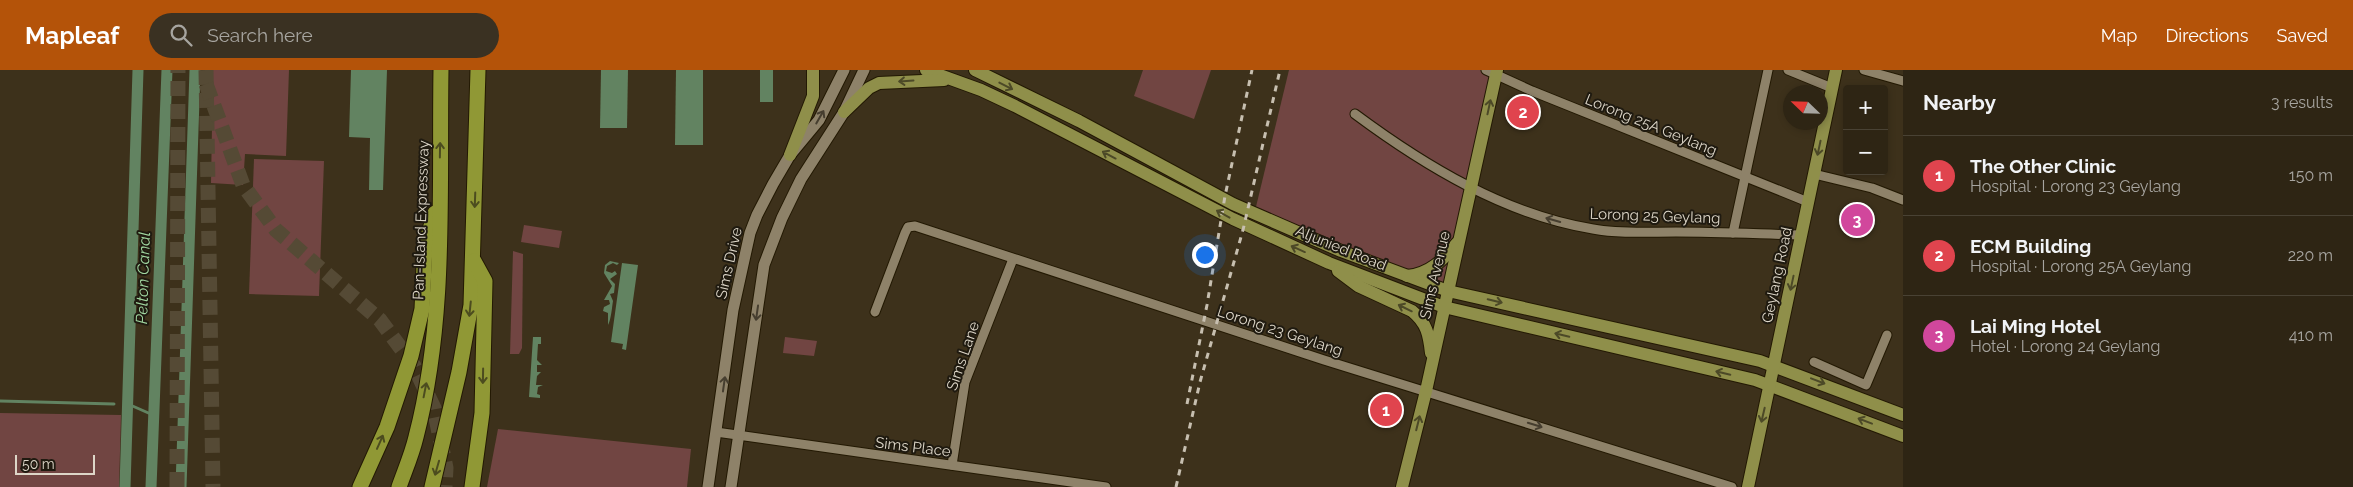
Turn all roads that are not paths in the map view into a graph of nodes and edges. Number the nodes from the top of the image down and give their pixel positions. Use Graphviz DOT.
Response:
graph roads {
  1 [pos="441,70"];
  2 [pos="478,70"];
  3 [pos="813,70"];
  4 [pos="844,70"];
  5 [pos="864,70"];
  6 [pos="926,70"];
  7 [pos="975,70"];
  8 [pos="1768,70"];
  9 [pos="1788,70"];
  10 [pos="1836,70"];
  11 [pos="1864,70"];
  12 [pos="1493,72"];
  13 [pos="954,80"];
  14 [pos="1903,81"];
  15 [pos="1832,88"];
  16 [pos="844,112"];
  17 [pos="1355,114"];
  18 [pos="790,155"];
  19 [pos="1814,174"];
  20 [pos="1745,178"];
  21 [pos="1472,187"];
  22 [pos="1903,200"];
  23 [pos="1808,202"];
  24 [pos="1734,233"];
  25 [pos="1802,235"];
  26 [pos="1460,239"];
  27 [pos="432,259"];
  28 [pos="1013,259"];
  29 [pos="474,260"];
  30 [pos="1329,263"];
  31 [pos="1407,276"];
  32 [pos="1448,291"];
  33 [pos="1444,307"];
  34 [pos="875,312"];
  35 [pos="1887,335"];
  36 [pos="1814,362"];
  37 [pos="1432,364"];
  38 [pos="1774,365"];
  39 [pos="1770,385"];
  40 [pos="1426,391"];
  41 [pos="1903,415"];
  42 [pos="716,432"];
  43 [pos="738,436"];
  44 [pos="1903,436"];
  45 [pos="952,465"];
  46 [pos="360,487"];
  47 [pos="399,487"];
  48 [pos="432,487"];
  49 [pos="472,487"];
  50 [pos="708,487"];
  51 [pos="731,487"];
  52 [pos="1106,487"];
  53 [pos="1402,487"];
  54 [pos="1732,487"];
  55 [pos="1748,487"];
  27 -- 1 [label="highway, Pan-Island Expressway, one-way"];
  2 -- 29 [label="highway, one-way"];
  3 -- 18 [label="main road"];
  18 -- 4 [label="street, Sims Drive, one-way"];
  5 -- 16 [label="street"];
  6 -- 13 [label="main road, Aljunied Road"];
  7 -- 31 [label="main road, Aljunied Road, one-way"];
  8 -- 20 [label="street"];
  9 -- 15 [label="street"];
  10 -- 15 [label="main road, Geylang Road"];
  11 -- 14 [label="street"];
  12 -- 20 [label="street, Lorong 25A Geylang"];
  21 -- 12 [label="main road, Sims Avenue, one-way"];
  13 -- 16 [label="main road, one-way"];
  30 -- 13 [label="main road, Aljunied Road, one-way"];
  15 -- 19 [label="main road, Geylang Road, one-way"];
  16 -- 43 [label="street, one-way"];
  17 -- 21 [label="street, Lorong 25 Geylang"];
  42 -- 18 [label="street, Sims Drive, one-way"];
  19 -- 22 [label="street"];
  19 -- 23 [label="main road, Geylang Road"];
  20 -- 23 [label="street, Lorong 25A Geylang"];
  20 -- 24 [label="street"];
  24 -- 21 [label="street, Lorong 25 Geylang, one-way"];
  21 -- 26 [label="main road, Sims Avenue"];
  23 -- 25 [label="main road, Geylang Road"];
  24 -- 25 [label="street, Lorong 25 Geylang"];
  25 -- 38 [label="main road, Geylang Road, one-way"];
  26 -- 31 [label="main road"];
  26 -- 32 [label="main road, Sims Avenue"];
  46 -- 27 [label="highway, one-way"];
  47 -- 27 [label="highway, Pan-Island Expressway, one-way"];
  28 -- 34 [label="street, Lorong 23 Geylang"];
  28 -- 40 [label="street, Lorong 23 Geylang"];
  28 -- 45 [label="street, Sims Lane"];
  29 -- 48 [label="highway, one-way"];
  29 -- 49 [label="highway, one-way"];
  30 -- 33 [label="main road, Aljunied Road"];
  37 -- 30 [label="main road, one-way"];
  31 -- 32 [label="main road, Aljunied Road"];
  32 -- 33 [label="main road, Sims Avenue"];
  32 -- 38 [label="main road, Aljunied Road, one-way"];
  33 -- 37 [label="main road, Sims Avenue"];
  39 -- 33 [label="main road, Aljunied Road, one-way"];
  35 -- 36 [label="street"];
  37 -- 40 [label="main road, Sims Avenue"];
  38 -- 39 [label="main road, Geylang Road"];
  38 -- 41 [label="main road, Aljunied Road, one-way"];
  44 -- 39 [label="main road, Aljunied Road, one-way"];
  39 -- 55 [label="main road, Geylang Road, one-way"];
  53 -- 40 [label="main road, Sims Avenue, one-way"];
  40 -- 54 [label="street, Lorong 23 Geylang, one-way"];
  42 -- 43 [label="street, Sims Place"];
  42 -- 50 [label="street, Sims Drive"];
  43 -- 45 [label="street, Sims Place"];
  43 -- 51 [label="street"];
  45 -- 52 [label="street, Sims Place"];
}
